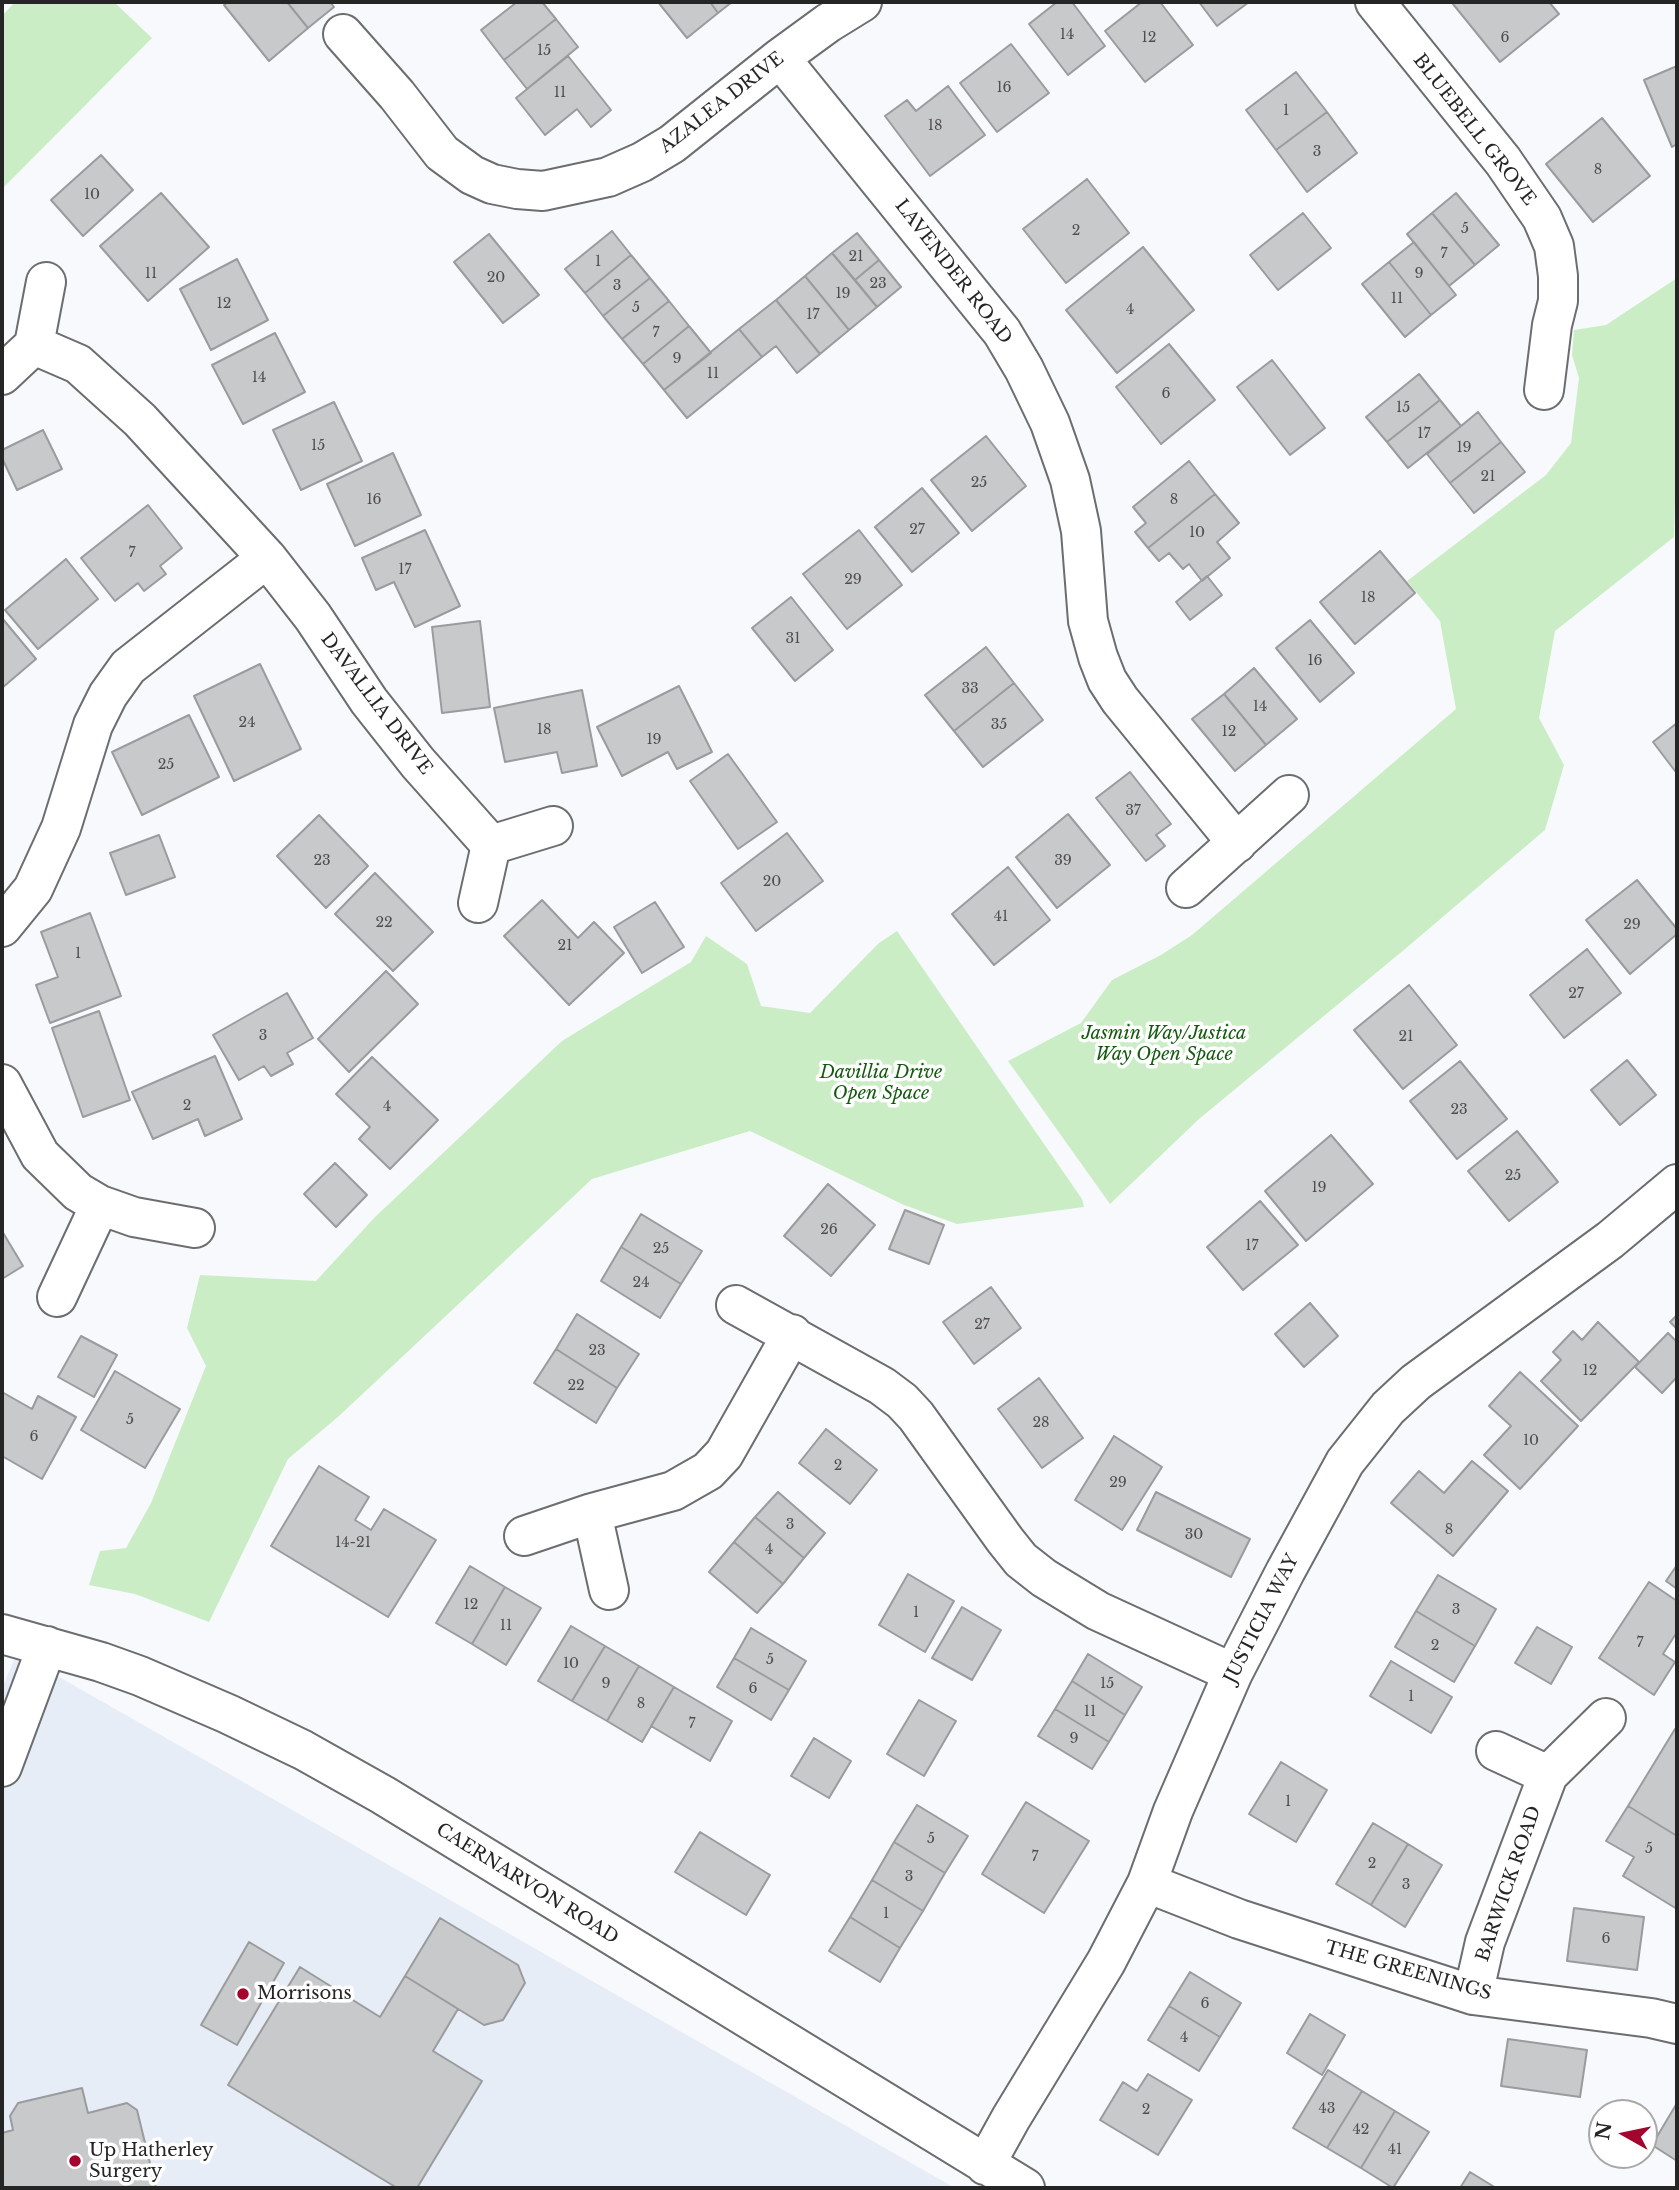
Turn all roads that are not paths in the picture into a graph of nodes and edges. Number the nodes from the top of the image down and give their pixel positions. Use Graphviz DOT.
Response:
graph roads {
  1 [pos="862,2"];
  2 [pos="1375,2"];
  3 [pos="344,34"];
  4 [pos="780,58"];
  5 [pos="46,282"];
  6 [pos="34,345"];
  7 [pos="2,375"];
  8 [pos="1544,390"];
  9 [pos="267,558"];
  10 [pos="1289,795"];
  11 [pos="553,826"];
  12 [pos="1237,843"];
  13 [pos="491,845"];
  14 [pos="1186,888"];
  15 [pos="478,903"];
  16 [pos="2,927"];
  17 [pos="2,1084"];
  18 [pos="1677,1184"];
  19 [pos="100,1205"];
  20 [pos="195,1228"];
  21 [pos="57,1297"];
  22 [pos="737,1305"];
  23 [pos="792,1334"];
  24 [pos="592,1513"];
  25 [pos="524,1536"];
  26 [pos="609,1590"];
  27 [pos="2,1634"];
  28 [pos="47,1646"];
  29 [pos="1233,1674"];
  30 [pos="1606,1718"];
  31 [pos="1496,1751"];
  32 [pos="2,1767"];
  33 [pos="1548,1775"];
  34 [pos="1147,1883"];
  35 [pos="1473,1995"];
  36 [pos="1677,2024"];
  37 [pos="985,2165"];
  38 [pos="1025,2188"];
  1 -- 4 [label="street, AZALEA DRIVE"];
  2 -- 8 [label="street, BLUEBELL GROVE"];
  3 -- 4 [label="street, AZALEA DRIVE"];
  4 -- 12 [label="street, LAVENDER ROAD"];
  5 -- 6 [label="street"];
  6 -- 7 [label="street"];
  6 -- 9 [label="street, DAVALLIA DRIVE"];
  9 -- 13 [label="street, DAVALLIA DRIVE"];
  9 -- 16 [label="street"];
  10 -- 12 [label="street"];
  11 -- 13 [label="street"];
  12 -- 14 [label="street"];
  13 -- 15 [label="street"];
  17 -- 19 [label="street"];
  18 -- 29 [label="street, JUSTICIA WAY"];
  19 -- 20 [label="street"];
  19 -- 21 [label="street"];
  22 -- 23 [label="street"];
  23 -- 24 [label="street"];
  23 -- 29 [label="street"];
  24 -- 25 [label="street"];
  24 -- 26 [label="street"];
  27 -- 28 [label="street, CAERNARVON ROAD"];
  28 -- 32 [label="street"];
  28 -- 37 [label="street, CAERNARVON ROAD"];
  29 -- 34 [label="street, JUSTICIA WAY"];
  30 -- 33 [label="street, BARWICK ROAD"];
  31 -- 33 [label="street"];
  33 -- 35 [label="street, BARWICK ROAD"];
  34 -- 35 [label="street, THE GREENINGS"];
  34 -- 37 [label="street, JUSTICIA WAY"];
  35 -- 36 [label="street, THE GREENINGS"];
  37 -- 38 [label="street, CAERNARVON ROAD"];
}
